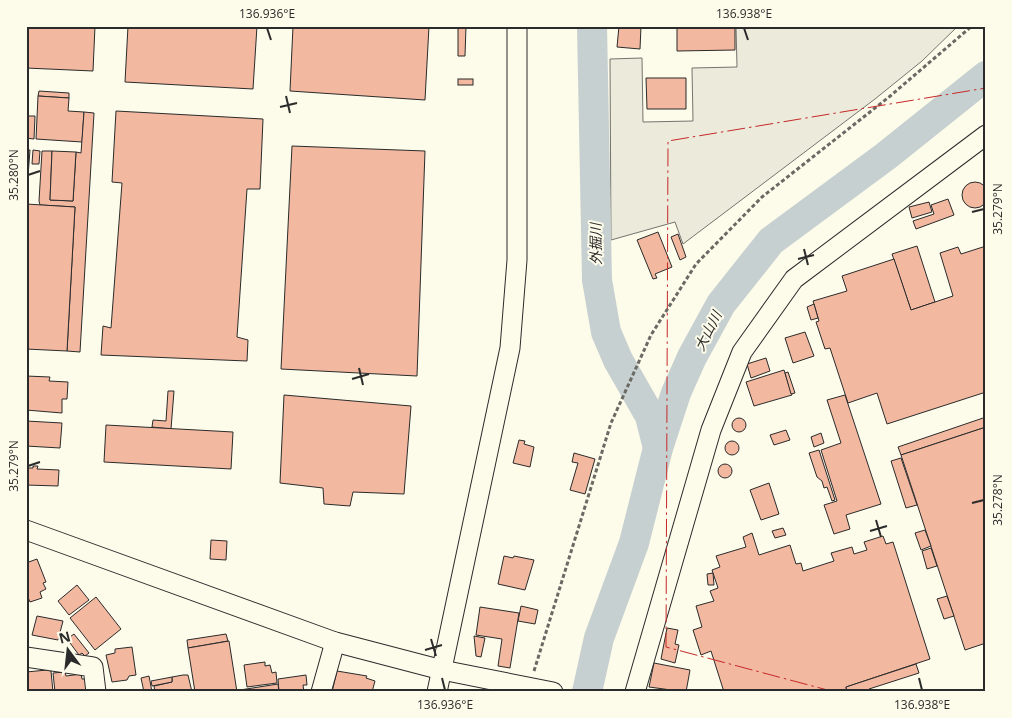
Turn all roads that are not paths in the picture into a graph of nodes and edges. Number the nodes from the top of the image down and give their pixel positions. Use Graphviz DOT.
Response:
graph roads {
  1 [pos="517,26"];
  2 [pos="986,135"];
  3 [pos="26,530"];
  4 [pos="335,642"];
  5 [pos="26,657"];
  6 [pos="442,670"];
  7 [pos="543,690"];
  8 [pos="96,692"];
  9 [pos="322,692"];
  10 [pos="437,692"];
  11 [pos="635,692"];
  1 -- 6 [label="street"];
  2 -- 11 [label="street"];
  3 -- 4 [label="street"];
  4 -- 6 [label="street"];
  4 -- 9 [label="street"];
  5 -- 8 [label="street"];
  6 -- 7 [label="street"];
  6 -- 10 [label="street"];
}
